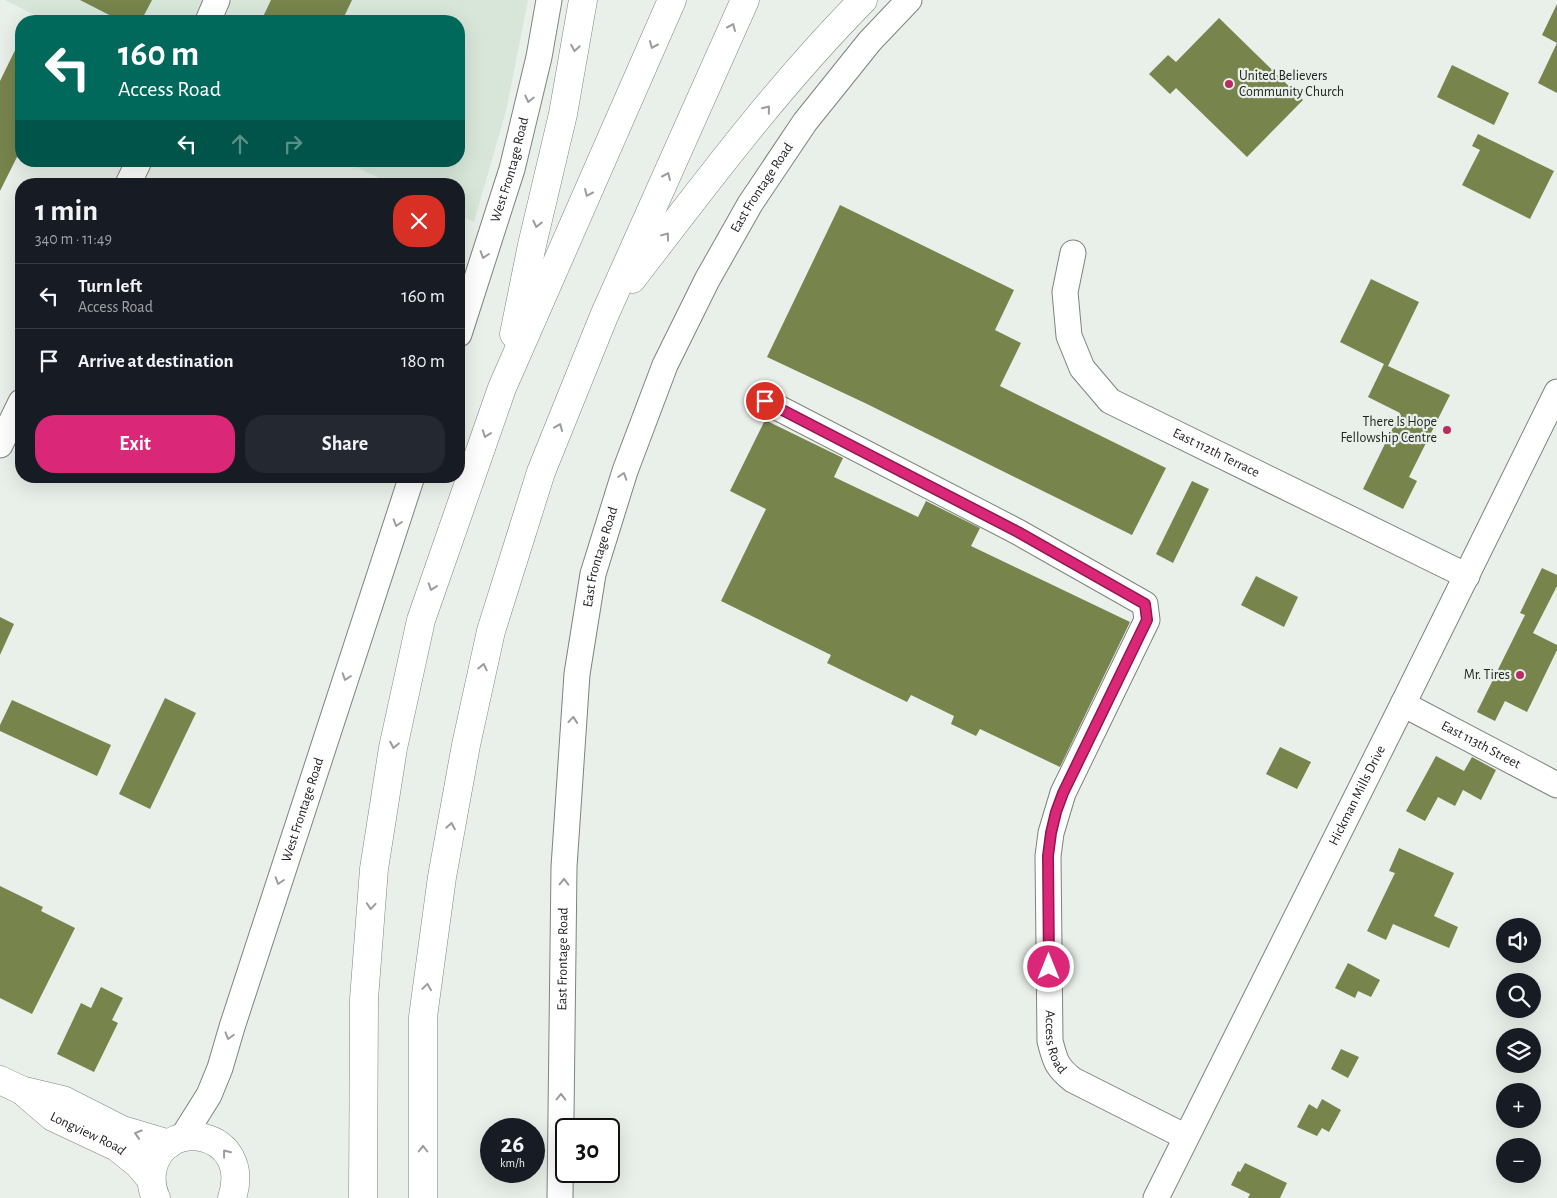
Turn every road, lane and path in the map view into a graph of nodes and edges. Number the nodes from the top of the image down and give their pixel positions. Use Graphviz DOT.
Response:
graph roads {
  1 [pos="217,0"];
  2 [pos="548,0"];
  3 [pos="583,0"];
  4 [pos="672,0"];
  5 [pos="744,0"];
  6 [pos="863,0"];
  7 [pos="909,0"];
  8 [pos="211,15"];
  9 [pos="1073,253"];
  10 [pos="465,315"];
  11 [pos="604,316"];
  12 [pos="502,388"];
  13 [pos="1557,392"];
  14 [pos="765,401"];
  15 [pos="15,414"];
  16 [pos="0,445"];
  17 [pos="410,483"];
  18 [pos="1467,576"];
  19 [pos="1404,704"];
  20 [pos="1557,785"];
  21 [pos="11,1085"];
  22 [pos="1186,1136"];
  23 [pos="175,1141"];
  24 [pos="154,1188"];
  25 [pos="240,1194"];
  26 [pos="363,1198"];
  27 [pos="422,1198"];
  28 [pos="560,1198"];
  29 [pos="1156,1198"];
  1 -- 8 [label="street"];
  2 -- 10 [label="street, West Frontage Road, one-way"];
  3 -- 12 [label="main road, one-way"];
  4 -- 12 [label="main road, one-way"];
  11 -- 5 [label="main road, one-way"];
  11 -- 6 [label="main road, one-way"];
  28 -- 7 [label="street, East Frontage Road, one-way"];
  9 -- 18 [label="street, East 112th Terrace"];
  27 -- 11 [label="main road, one-way"];
  12 -- 26 [label="main road, one-way"];
  13 -- 18 [label="street, Hickman Mills Drive"];
  14 -- 22 [label="street, Access Road"];
  15 -- 16 [label="street"];
  17 -- 23 [label="street, West Frontage Road, one-way"];
  18 -- 19 [label="street, Hickman Mills Drive"];
  19 -- 20 [label="street, East 113th Street"];
  19 -- 22 [label="street, Hickman Mills Drive"];
  23 -- 21 [label="main road, Longview Road, one-way"];
  21 -- 24 [label="main road, Longview Road"];
  22 -- 29 [label="street, Hickman Mills Drive"];
  23 -- 24 [label="main road"];
  25 -- 23 [label="main road, Longview Road, one-way"];
}
